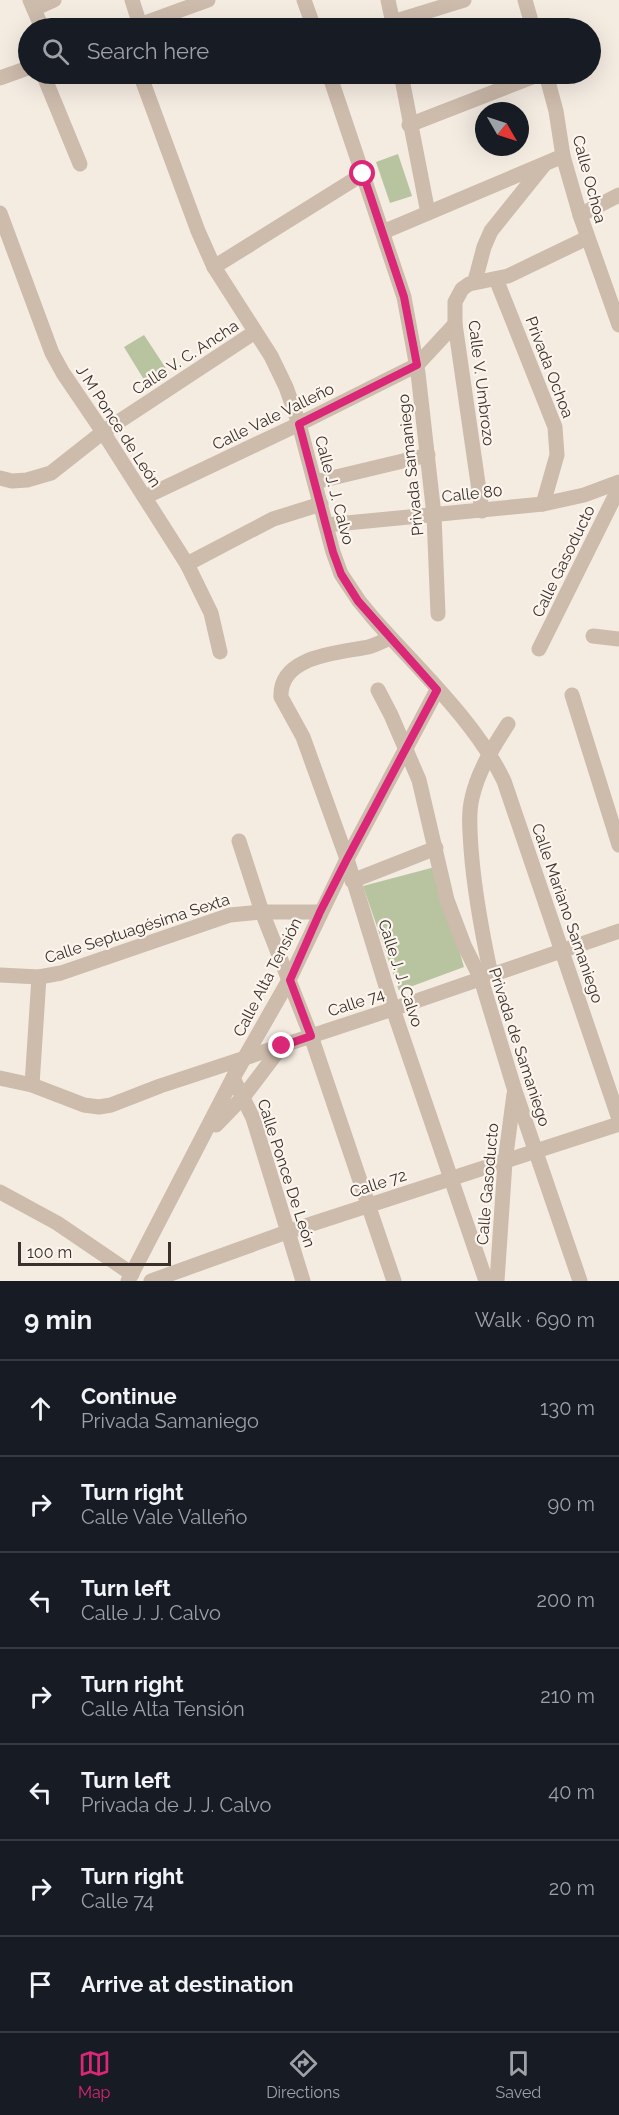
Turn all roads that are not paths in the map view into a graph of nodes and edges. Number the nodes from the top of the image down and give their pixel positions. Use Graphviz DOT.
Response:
graph roads {
  1 [pos="54,0"];
  2 [pos="132,0"];
  3 [pos="208,0"];
  4 [pos="304,0"];
  5 [pos="388,0"];
  6 [pos="464,0"];
  7 [pos="525,0"];
  8 [pos="32,5"];
  9 [pos="135,18"];
  10 [pos="160,18"];
  11 [pos="310,18"];
  12 [pos="392,18"];
  13 [pos="413,18"];
  14 [pos="530,18"];
  15 [pos="18,72"];
  16 [pos="0,78"];
  17 [pos="47,84"];
  18 [pos="144,84"];
  19 [pos="332,84"];
  20 [pos="403,84"];
  21 [pos="515,84"];
  22 [pos="549,84"];
  23 [pos="410,125"];
  24 [pos="563,156"];
  25 [pos="546,163"];
  26 [pos="80,164"];
  27 [pos="363,174"];
  28 [pos="619,195"];
  29 [pos="428,213"];
  30 [pos="580,215"];
  31 [pos="1,217"];
  32 [pos="383,232"];
  33 [pos="587,238"];
  34 [pos="213,267"];
  35 [pos="496,279"];
  36 [pos="475,281"];
  37 [pos="455,324"];
  38 [pos="619,325"];
  39 [pos="255,332"];
  40 [pos="417,365"];
  41 [pos="299,424"];
  42 [pos="103,432"];
  43 [pos="428,454"];
  44 [pos="6,479"];
  45 [pos="315,482"];
  46 [pos="619,482"];
  47 [pos="619,488"];
  48 [pos="145,497"];
  49 [pos="321,504"];
  50 [pos="543,504"];
  51 [pos="482,511"];
  52 [pos="434,515"];
  53 [pos="326,525"];
  54 [pos="187,564"];
  55 [pos="438,614"];
  56 [pos="593,636"];
  57 [pos="390,638"];
  58 [pos="619,639"];
  59 [pos="539,649"];
  60 [pos="219,652"];
  61 [pos="378,690"];
  62 [pos="437,690"];
  63 [pos="572,694"];
  64 [pos="508,724"];
  65 [pos="407,749"];
  66 [pos="489,755"];
  67 [pos="239,841"];
  68 [pos="619,845"];
  69 [pos="436,848"];
  70 [pos="347,859"];
  71 [pos="352,881"];
  72 [pos="262,912"];
  73 [pos="320,912"];
  74 [pos="619,931"];
  75 [pos="561,950"];
  76 [pos="0,975"];
  77 [pos="486,977"];
  78 [pos="39,978"];
  79 [pos="290,980"];
  80 [pos="393,1009"];
  81 [pos="311,1036"];
  82 [pos="282,1046"];
  83 [pos="245,1058"];
  84 [pos="0,1078"];
  85 [pos="233,1078"];
  86 [pos="32,1085"];
  87 [pos="515,1091"];
  88 [pos="244,1096"];
  89 [pos="619,1119"];
  90 [pos="619,1125"];
  91 [pos="205,1135"];
  92 [pos="535,1153"];
  93 [pos="505,1162"];
  94 [pos="452,1178"];
  95 [pos="0,1192"];
  96 [pos="369,1205"];
  97 [pos="287,1232"];
  98 [pos="130,1277"];
  99 [pos="151,1281"];
  100 [pos="303,1281"];
  101 [pos="394,1281"];
  102 [pos="486,1281"];
  103 [pos="497,1281"];
  104 [pos="580,1281"];
  1 -- 8 [label="street"];
  2 -- 9 [label="street"];
  3 -- 10 [label="street"];
  4 -- 11 [label="street"];
  5 -- 12 [label="street"];
  6 -- 13 [label="street"];
  7 -- 14 [label="street"];
  15 -- 16 [label="street"];
  17 -- 26 [label="street"];
  18 -- 34 [label="street, Calle J. J. Calvo"];
  19 -- 27 [label="street, Privada Samaniego"];
  20 -- 23 [label="street"];
  21 -- 23 [label="street"];
  22 -- 24 [label="street, Calle Ochoa"];
  23 -- 29 [label="street"];
  24 -- 25 [label="street"];
  24 -- 30 [label="street, Calle Ochoa"];
  25 -- 29 [label="street"];
  25 -- 36 [label="street"];
  27 -- 32 [label="street, Privada Samaniego"];
  27 -- 34 [label="street"];
  28 -- 30 [label="street"];
  29 -- 32 [label="street"];
  30 -- 33 [label="street, Calle Ochoa"];
  31 -- 42 [label="street, J M Ponce de León"];
  32 -- 40 [label="street, Privada Samaniego"];
  33 -- 35 [label="street"];
  33 -- 38 [label="street, Calle Ochoa"];
  34 -- 39 [label="street, Calle J. J. Calvo"];
  35 -- 36 [label="street"];
  35 -- 50 [label="street, Privada Ochoa"];
  36 -- 37 [label="street, Calle V. Umbrozo"];
  37 -- 40 [label="street"];
  37 -- 51 [label="street, Calle V. Umbrozo"];
  39 -- 41 [label="street, Calle J. J. Calvo"];
  39 -- 42 [label="street, Calle V. C. Ancha"];
  40 -- 41 [label="street, Calle Vale Valleño"];
  40 -- 43 [label="street, Privada Samaniego"];
  41 -- 45 [label="street, Calle J. J. Calvo"];
  41 -- 48 [label="street, Calle Vale Valleño"];
  42 -- 44 [label="street, Calle V. C. Ancha"];
  42 -- 48 [label="street, J M Ponce de León"];
  43 -- 45 [label="street"];
  43 -- 52 [label="street, Privada Samaniego"];
  45 -- 49 [label="street, Calle J. J. Calvo"];
  46 -- 50 [label="street, Calle 80"];
  47 -- 59 [label="street, Calle Gasoducto"];
  48 -- 54 [label="street, J M Ponce de León"];
  49 -- 53 [label="street, Calle J. J. Calvo"];
  49 -- 54 [label="street"];
  50 -- 51 [label="street, Calle 80"];
  51 -- 52 [label="street, Calle 80"];
  52 -- 53 [label="street, Calle 80"];
  52 -- 55 [label="street, Privada Samaniego"];
  53 -- 57 [label="street, Calle J. J. Calvo"];
  54 -- 60 [label="street, J M Ponce de León"];
  56 -- 58 [label="street"];
  57 -- 62 [label="street, Calle J. J. Calvo"];
  57 -- 70 [label="street, Calle J. J. Calvo"];
  61 -- 65 [label="street, Privada de Samaniego"];
  62 -- 65 [label="street, Calle Alta Tensión"];
  62 -- 66 [label="street, Calle J. J. Calvo"];
  63 -- 68 [label="street"];
  64 -- 66 [label="street"];
  65 -- 69 [label="street, Privada de Samaniego"];
  65 -- 70 [label="street, Calle Alta Tensión"];
  66 -- 75 [label="street, Calle Mariano Samaniego"];
  66 -- 77 [label="street, Privada de Samaniego"];
  67 -- 72 [label="street"];
  69 -- 71 [label="street"];
  69 -- 77 [label="street, Privada de Samaniego"];
  70 -- 71 [label="street, Calle J. J. Calvo"];
  70 -- 73 [label="street, Calle Alta Tensión"];
  71 -- 80 [label="street, Calle J. J. Calvo"];
  72 -- 73 [label="street, Calle Septuagésima Sexta"];
  72 -- 78 [label="street, Calle Septuagésima Sexta"];
  72 -- 79 [label="street"];
  73 -- 79 [label="street, Calle Alta Tensión"];
  74 -- 75 [label="street, Calle 74"];
  75 -- 77 [label="street, Calle 74"];
  75 -- 89 [label="street, Calle Mariano Samaniego"];
  76 -- 78 [label="street, Calle Septuagésima Sexta"];
  77 -- 80 [label="street, Calle 74"];
  77 -- 87 [label="street, Privada de Samaniego"];
  78 -- 86 [label="street"];
  79 -- 81 [label="street"];
  79 -- 83 [label="street, Calle Alta Tensión"];
  80 -- 81 [label="street, Calle 74"];
  80 -- 94 [label="street, Calle J. J. Calvo"];
  81 -- 82 [label="street, Calle 74"];
  81 -- 96 [label="street"];
  82 -- 83 [label="street, Calle 74"];
  82 -- 88 [label="street"];
  83 -- 85 [label="street, Calle Alta Tensión"];
  83 -- 86 [label="street, Calle 74"];
  84 -- 86 [label="street, Calle 74"];
  85 -- 88 [label="street, Calle Ponce De León"];
  85 -- 91 [label="street, Calle Alta Tensión"];
  87 -- 92 [label="street, Privada de Samaniego"];
  87 -- 93 [label="street, Calle Gasoducto"];
  88 -- 91 [label="street"];
  88 -- 97 [label="street, Calle Ponce De León"];
  90 -- 92 [label="street, Calle 72"];
  91 -- 98 [label="street, Calle Alta Tensión"];
  92 -- 93 [label="street, Calle 72"];
  92 -- 104 [label="street, Privada de Samaniego"];
  93 -- 94 [label="street, Calle 72"];
  93 -- 103 [label="street, Calle Gasoducto"];
  94 -- 96 [label="street, Calle 72"];
  94 -- 102 [label="street, Calle J. J. Calvo"];
  95 -- 98 [label="street"];
  96 -- 97 [label="street, Calle 72"];
  96 -- 101 [label="street"];
  97 -- 99 [label="street, Calle 72"];
  97 -- 100 [label="street, Calle Ponce De León"];
}
